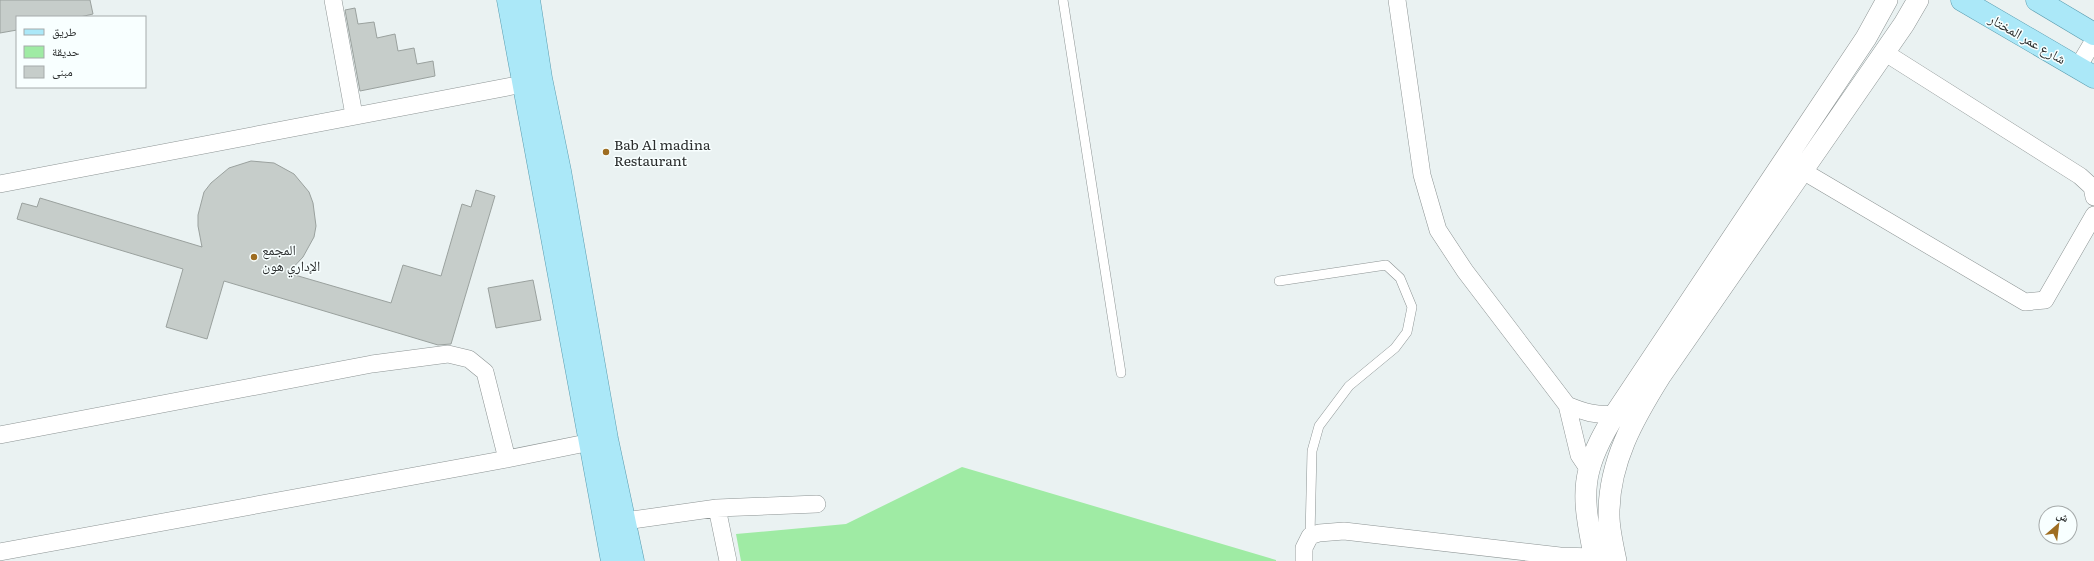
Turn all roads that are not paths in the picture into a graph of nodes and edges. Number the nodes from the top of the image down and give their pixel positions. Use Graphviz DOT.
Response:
graph roads {
  1 [pos="333,0"];
  2 [pos="508,0"];
  3 [pos="529,0"];
  4 [pos="1063,0"];
  5 [pos="1397,0"];
  6 [pos="1887,0"];
  7 [pos="1918,0"];
  8 [pos="1962,0"];
  9 [pos="2037,0"];
  10 [pos="2094,34"];
  11 [pos="2094,40"];
  12 [pos="1884,52"];
  13 [pos="2086,72"];
  14 [pos="532,81"];
  15 [pos="354,116"];
  16 [pos="1794,165"];
  17 [pos="0,184"];
  18 [pos="2094,197"];
  19 [pos="2094,215"];
  20 [pos="1279,281"];
  21 [pos="1121,373"];
  22 [pos="1567,405"];
  23 [pos="1615,414"];
  24 [pos="0,435"];
  25 [pos="598,441"];
  26 [pos="507,459"];
  27 [pos="1589,470"];
  28 [pos="817,504"];
  29 [pos="717,508"];
  30 [pos="625,521"];
  31 [pos="1310,536"];
  32 [pos="0,552"];
  33 [pos="1595,559"];
  34 [pos="612,561"];
  35 [pos="632,561"];
  36 [pos="728,561"];
  37 [pos="1304,561"];
  38 [pos="1616,561"];
  1 -- 15 [label="street"];
  2 -- 14 [label="main road"];
  3 -- 14 [label="main road"];
  4 -- 21 [label="lane"];
  5 -- 22 [label="street"];
  6 -- 16 [label="street"];
  7 -- 12 [label="street"];
  8 -- 13 [label="main road, شارع عمر المختار"];
  9 -- 10 [label="main road"];
  11 -- 13 [label="street"];
  12 -- 16 [label="street"];
  12 -- 18 [label="street"];
  14 -- 15 [label="street"];
  14 -- 25 [label="main road"];
  15 -- 17 [label="street"];
  16 -- 19 [label="street"];
  16 -- 23 [label="street"];
  16 -- 38 [label="street"];
  20 -- 31 [label="lane"];
  22 -- 23 [label="street"];
  22 -- 27 [label="street"];
  23 -- 27 [label="street"];
  24 -- 26 [label="street"];
  25 -- 26 [label="street"];
  25 -- 30 [label="main road"];
  25 -- 34 [label="main road"];
  26 -- 32 [label="street"];
  27 -- 33 [label="street"];
  28 -- 29 [label="street"];
  29 -- 30 [label="street"];
  29 -- 36 [label="street"];
  30 -- 35 [label="main road"];
  31 -- 33 [label="street"];
  31 -- 37 [label="street"];
}
